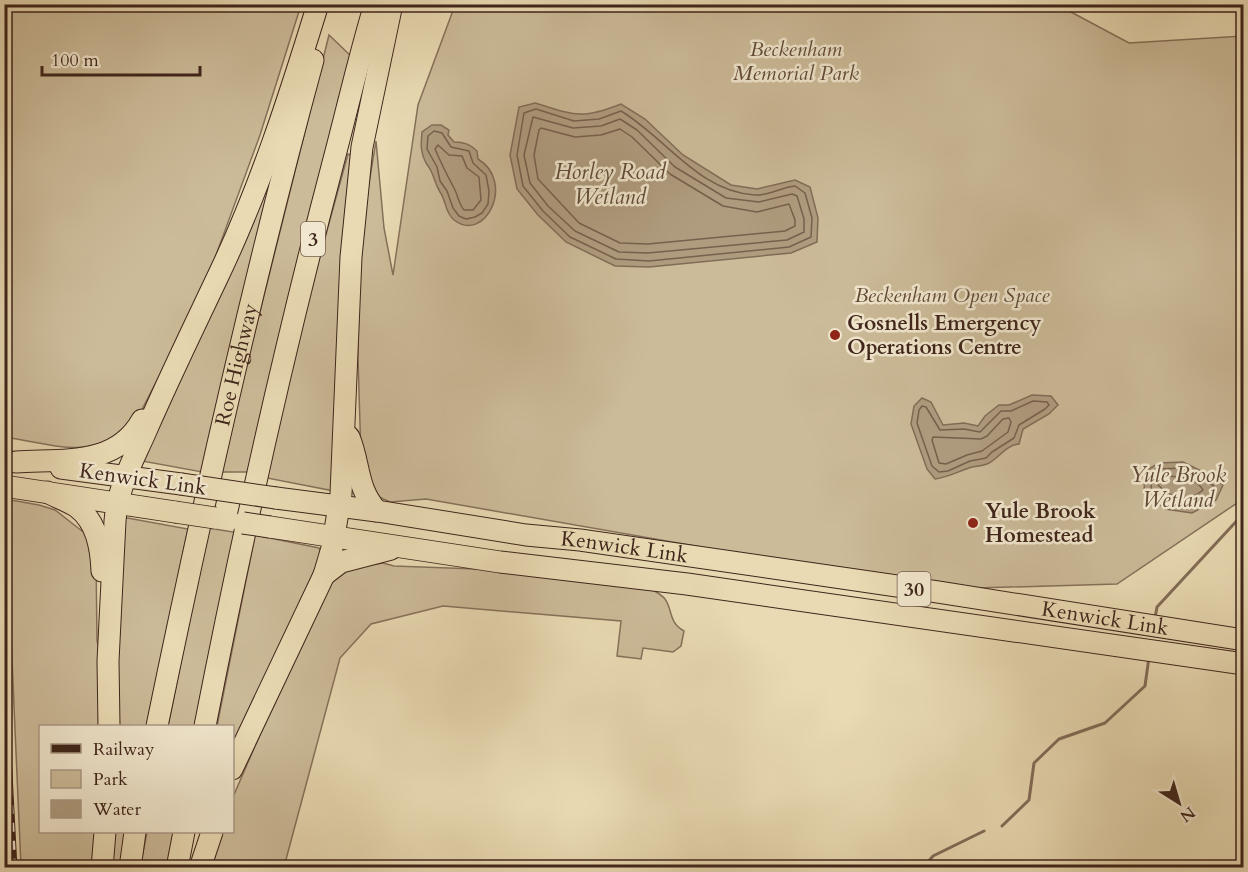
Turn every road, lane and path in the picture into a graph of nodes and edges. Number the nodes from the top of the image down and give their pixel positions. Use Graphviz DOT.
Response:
graph roads {
  1 [pos="318,4"];
  2 [pos="328,4"];
  3 [pos="375,4"];
  4 [pos="392,4"];
  5 [pos="177,359"];
  6 [pos="344,425"];
  7 [pos="8,460"];
  8 [pos="124,477"];
  9 [pos="4,486"];
  10 [pos="47,492"];
  11 [pos="117,503"];
  12 [pos="339,507"];
  13 [pos="377,511"];
  14 [pos="334,537"];
  15 [pos="398,547"];
  16 [pos="324,575"];
  17 [pos="1244,640"];
  18 [pos="108,661"];
  19 [pos="1244,664"];
  20 [pos="109,725"];
  21 [pos="157,725"];
  22 [pos="205,725"];
  23 [pos="234,765"];
  24 [pos="105,833"];
  25 [pos="135,833"];
  26 [pos="184,833"];
  27 [pos="211,833"];
  28 [pos="102,867"];
  29 [pos="129,867"];
  30 [pos="177,867"];
  31 [pos="200,867"];
  1 -- 5 [label="highway"];
  2 -- 21 [label="highway, Roe Highway / 3"];
  3 -- 22 [label="highway, 3"];
  4 -- 6 [label="highway"];
  5 -- 7 [label="highway"];
  5 -- 8 [label="highway"];
  6 -- 12 [label="highway"];
  6 -- 13 [label="highway"];
  7 -- 8 [label="highway, Kenwick Link / 30"];
  8 -- 11 [label="highway"];
  8 -- 12 [label="highway, Kenwick Link / 30, bridge"];
  9 -- 10 [label="highway, Kenwick Link / 30"];
  10 -- 11 [label="highway, Kenwick Link / 30"];
  10 -- 18 [label="highway"];
  11 -- 14 [label="highway, Kenwick Link / 30, bridge"];
  11 -- 18 [label="highway"];
  12 -- 13 [label="highway, Kenwick Link / 30"];
  12 -- 14 [label="highway"];
  13 -- 17 [label="highway, Kenwick Link / 30"];
  14 -- 15 [label="highway, Kenwick Link / 30"];
  14 -- 16 [label="highway"];
  15 -- 16 [label="highway"];
  15 -- 19 [label="highway, Kenwick Link / 30"];
  16 -- 23 [label="highway"];
  18 -- 20 [label="highway"];
  24 -- 28 [label="highway"];
  25 -- 29 [label="highway"];
  26 -- 30 [label="highway"];
  27 -- 31 [label="highway"];
}
